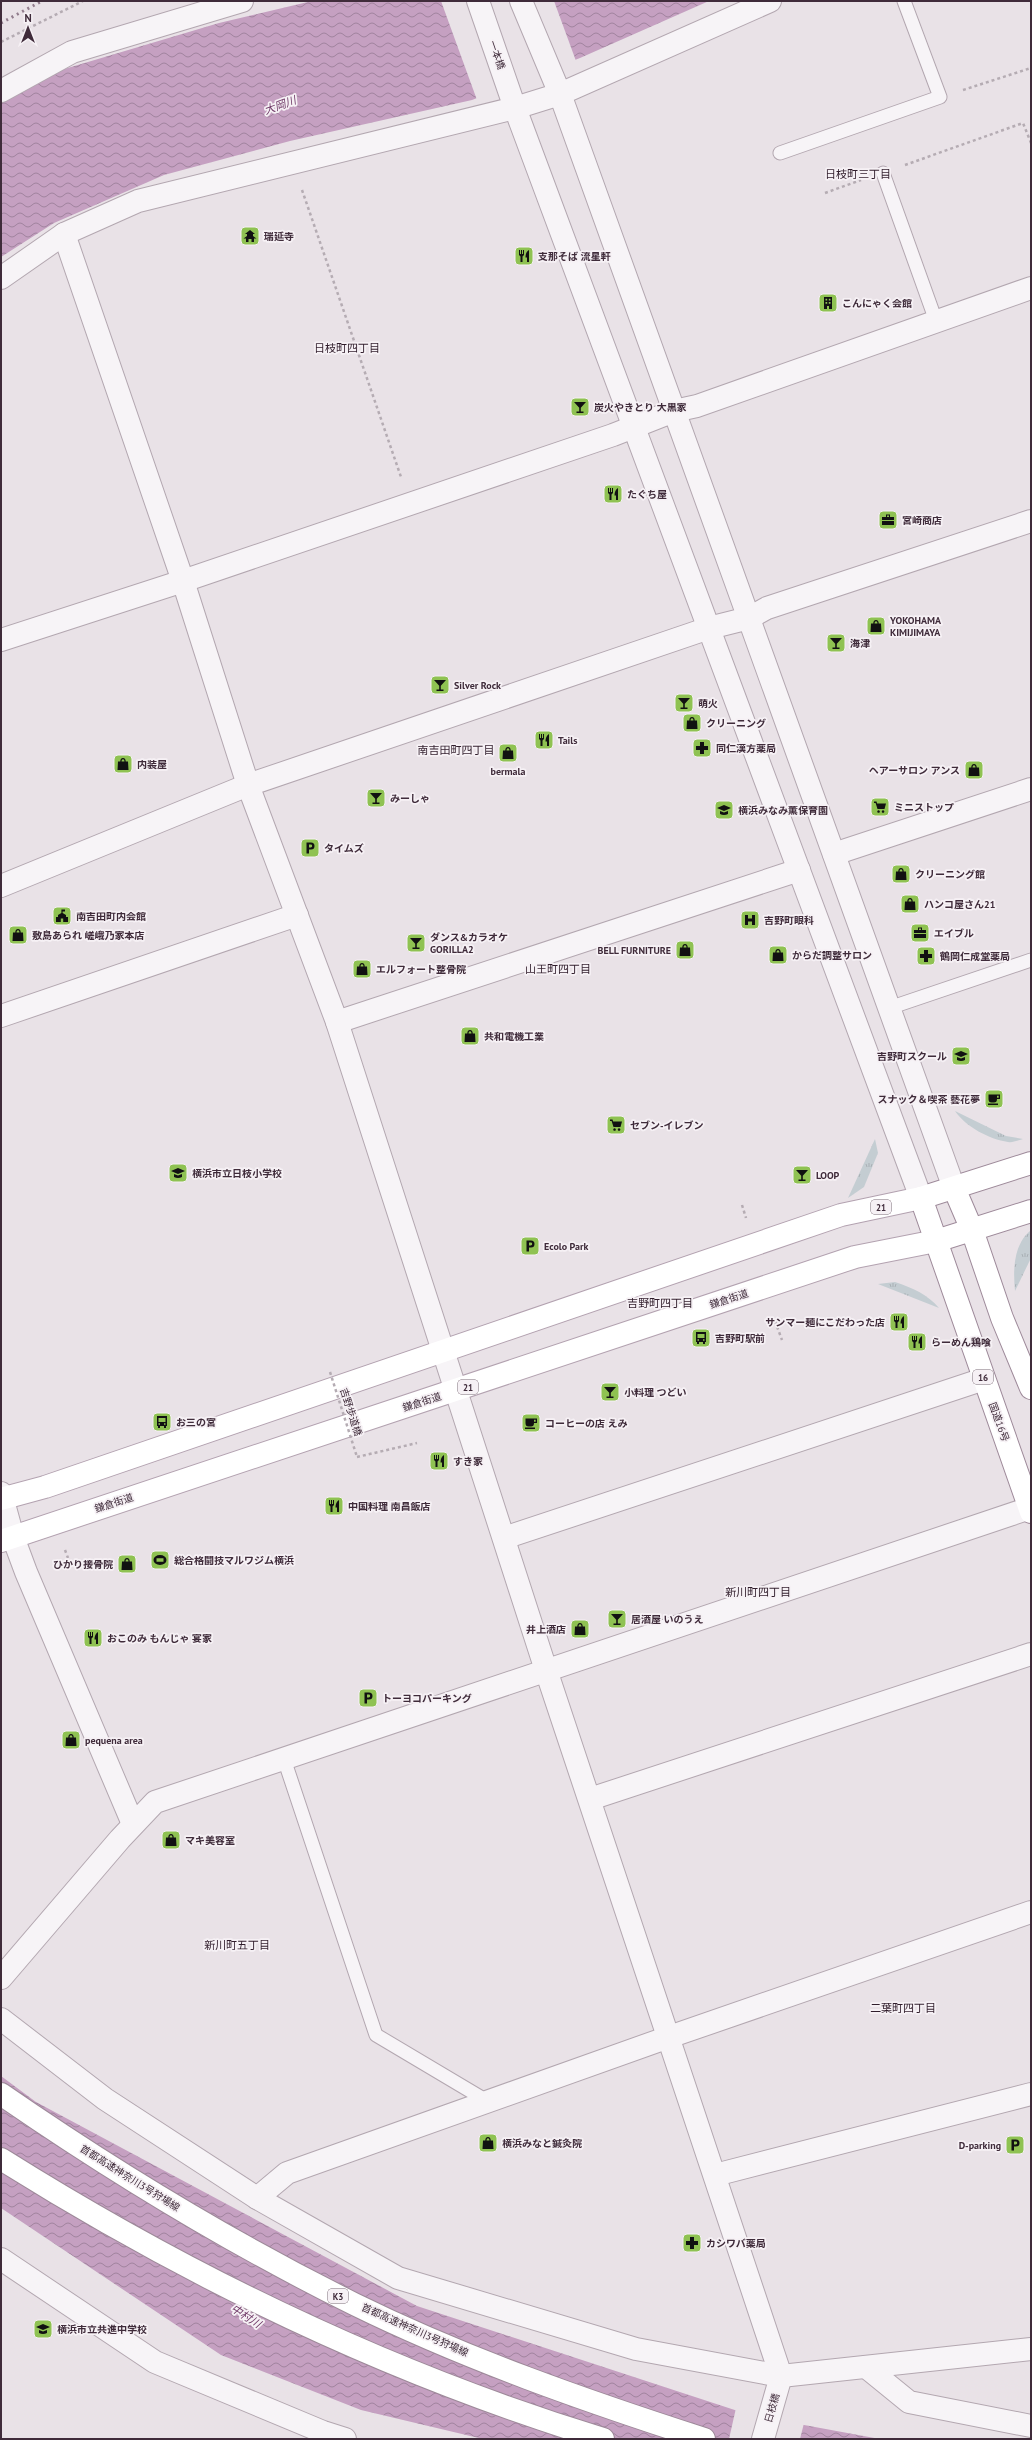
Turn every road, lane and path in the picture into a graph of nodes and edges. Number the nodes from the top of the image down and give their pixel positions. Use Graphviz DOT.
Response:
graph roads {
  1 [pos="83,1"];
  2 [pos="242,1"];
  3 [pos="478,1"];
  4 [pos="521,1"];
  5 [pos="770,1"];
  6 [pos="904,1"];
  7 [pos="1,42"];
  8 [pos="1031,68"];
  9 [pos="1,90"];
  10 [pos="560,94"];
  11 [pos="940,97"];
  12 [pos="515,108"];
  13 [pos="1031,143"];
  14 [pos="780,153"];
  15 [pos="292,163"];
  16 [pos="883,173"];
  17 [pos="826,193"];
  18 [pos="64,234"];
  19 [pos="1,278"];
  20 [pos="1031,288"];
  21 [pos="936,321"];
  22 [pos="674,411"];
  23 [pos="634,428"];
  24 [pos="410,504"];
  25 [pos="1031,522"];
  26 [pos="183,581"];
  27 [pos="749,618"];
  28 [pos="709,628"];
  29 [pos="1,640"];
  30 [pos="248,785"];
  31 [pos="1031,789"];
  32 [pos="834,854"];
  33 [pos="799,870"];
  34 [pos="1,886"];
  35 [pos="297,915"];
  36 [pos="1031,960"];
  37 [pos="890,1008"];
  38 [pos="1,1016"];
  39 [pos="337,1022"];
  40 [pos="1031,1162"];
  41 [pos="954,1188"];
  42 [pos="921,1198"];
  43 [pos="742,1205"];
  44 [pos="1031,1211"];
  45 [pos="748,1223"];
  46 [pos="972,1230"];
  47 [pos="936,1241"];
  48 [pos="775,1321"];
  49 [pos="782,1340"];
  50 [pos="443,1351"];
  51 [pos="330,1372"];
  52 [pos="984,1379"];
  53 [pos="1031,1388"];
  54 [pos="455,1391"];
  55 [pos="417,1443"];
  56 [pos="2,1497"];
  57 [pos="1030,1510"];
  58 [pos="504,1538"];
  59 [pos="7,1539"];
  60 [pos="1031,1654"];
  61 [pos="546,1670"];
  62 [pos="284,1759"];
  63 [pos="590,1799"];
  64 [pos="133,1824"];
  65 [pos="1031,1912"];
  66 [pos="1,1978"];
  67 [pos="1,2020"];
  68 [pos="670,2037"];
  69 [pos="1,2091"];
  70 [pos="1,2094"];
  71 [pos="1031,2094"];
  72 [pos="487,2101"];
  73 [pos="40,2121"];
  74 [pos="1,2159"];
  75 [pos="715,2175"];
  76 [pos="257,2198"];
  77 [pos="1,2259"];
  78 [pos="1031,2349"];
  79 [pos="866,2367"];
  80 [pos="781,2376"];
  81 [pos="1031,2426"];
  82 [pos="344,2439"];
  83 [pos="603,2439"];
  84 [pos="704,2439"];
  85 [pos="763,2439"];
  1 -- 7 [label="path"];
  2 -- 9 [label="street"];
  3 -- 12 [label="street, 一本橋"];
  4 -- 10 [label="street"];
  5 -- 10 [label="street"];
  6 -- 11 [label="lane"];
  8 -- 11 [label="path"];
  10 -- 12 [label="street"];
  10 -- 22 [label="street"];
  11 -- 14 [label="lane"];
  12 -- 15 [label="street"];
  12 -- 23 [label="street, 一本橋"];
  13 -- 16 [label="path"];
  15 -- 18 [label="street"];
  15 -- 24 [label="path"];
  16 -- 17 [label="path"];
  16 -- 21 [label="lane"];
  18 -- 19 [label="street"];
  18 -- 26 [label="street"];
  20 -- 21 [label="street"];
  21 -- 22 [label="street"];
  22 -- 23 [label="street"];
  22 -- 27 [label="street"];
  23 -- 24 [label="street"];
  23 -- 28 [label="street, 一本橋"];
  24 -- 26 [label="street"];
  25 -- 27 [label="street"];
  26 -- 29 [label="street"];
  26 -- 30 [label="street"];
  27 -- 28 [label="street"];
  27 -- 32 [label="street"];
  28 -- 30 [label="street"];
  28 -- 33 [label="street, 一本橋"];
  30 -- 34 [label="street"];
  30 -- 35 [label="street"];
  31 -- 32 [label="street"];
  32 -- 37 [label="street"];
  33 -- 39 [label="street"];
  33 -- 42 [label="street, 一本橋"];
  35 -- 38 [label="street"];
  35 -- 39 [label="street"];
  36 -- 37 [label="lane"];
  37 -- 41 [label="street"];
  39 -- 50 [label="street"];
  40 -- 41 [label="main road"];
  41 -- 42 [label="main road"];
  41 -- 46 [label="main road"];
  42 -- 47 [label="main road, 国道16号 / 16"];
  42 -- 50 [label="main road, 21"];
  43 -- 45 [label="path"];
  44 -- 46 [label="main road"];
  46 -- 47 [label="main road"];
  46 -- 53 [label="main road"];
  47 -- 52 [label="main road, 国道16号 / 16"];
  47 -- 54 [label="main road, 鎌倉街道 / 21"];
  48 -- 49 [label="path"];
  50 -- 54 [label="street"];
  50 -- 56 [label="main road, 21"];
  51 -- 55 [label="path, 吉野歩道橋, bridge"];
  52 -- 57 [label="main road, 国道16号 / 16"];
  52 -- 58 [label="street"];
  54 -- 58 [label="street"];
  54 -- 59 [label="main road, 鎌倉街道 / 21"];
  56 -- 59 [label="street"];
  57 -- 61 [label="street"];
  58 -- 61 [label="street"];
  59 -- 64 [label="street"];
  60 -- 63 [label="street"];
  61 -- 62 [label="street"];
  61 -- 63 [label="street"];
  62 -- 64 [label="street"];
  62 -- 72 [label="lane"];
  63 -- 68 [label="street"];
  64 -- 66 [label="street"];
  65 -- 68 [label="street"];
  67 -- 76 [label="street"];
  68 -- 72 [label="street"];
  68 -- 75 [label="street"];
  69 -- 73 [label="main road"];
  70 -- 73 [label="main road, 首都高速神奈川3号狩場線 / K3"];
  71 -- 75 [label="street"];
  72 -- 76 [label="street"];
  73 -- 84 [label="main road, 首都高速神奈川3号狩場線 / K3"];
  74 -- 83 [label="main road"];
  75 -- 80 [label="street"];
  76 -- 80 [label="street"];
  77 -- 82 [label="street"];
  78 -- 79 [label="street"];
  79 -- 80 [label="street"];
  79 -- 81 [label="street"];
  80 -- 85 [label="street, 日枝橋"];
}
